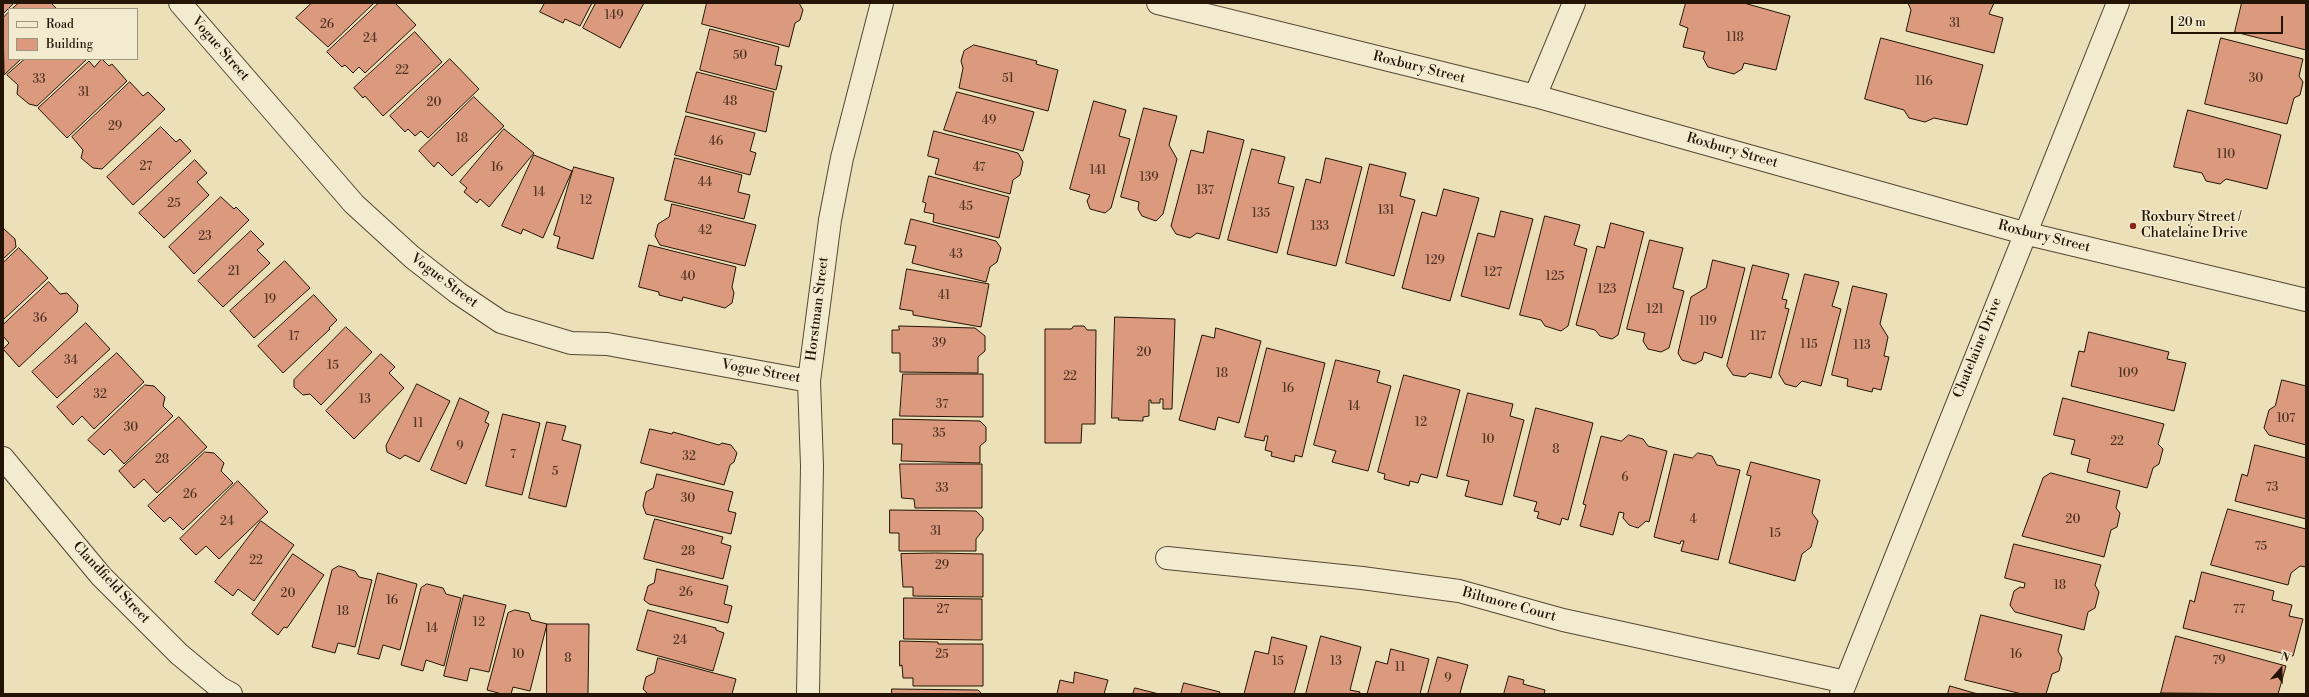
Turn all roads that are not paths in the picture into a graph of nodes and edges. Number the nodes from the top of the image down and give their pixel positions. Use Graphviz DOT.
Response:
graph roads {
  1 [pos="180,3"];
  2 [pos="882,3"];
  3 [pos="1158,3"];
  4 [pos="1574,3"];
  5 [pos="2118,3"];
  6 [pos="1535,96"];
  7 [pos="2024,233"];
  8 [pos="2306,300"];
  9 [pos="809,381"];
  10 [pos="3,458"];
  11 [pos="1167,558"];
  12 [pos="1843,688"];
  13 [pos="231,694"];
  14 [pos="808,694"];
  1 -- 9 [label="street, Vogue Street"];
  2 -- 9 [label="street, Horstman Street"];
  3 -- 6 [label="street, Roxbury Street"];
  4 -- 6 [label="street"];
  5 -- 7 [label="street, Chatelaine Drive"];
  6 -- 7 [label="street, Roxbury Street"];
  7 -- 8 [label="street, Roxbury Street"];
  7 -- 12 [label="street, Chatelaine Drive"];
  9 -- 14 [label="street, Horstman Street"];
  10 -- 13 [label="street, Clandfield Street"];
  11 -- 12 [label="street, Biltmore Court"];
}
